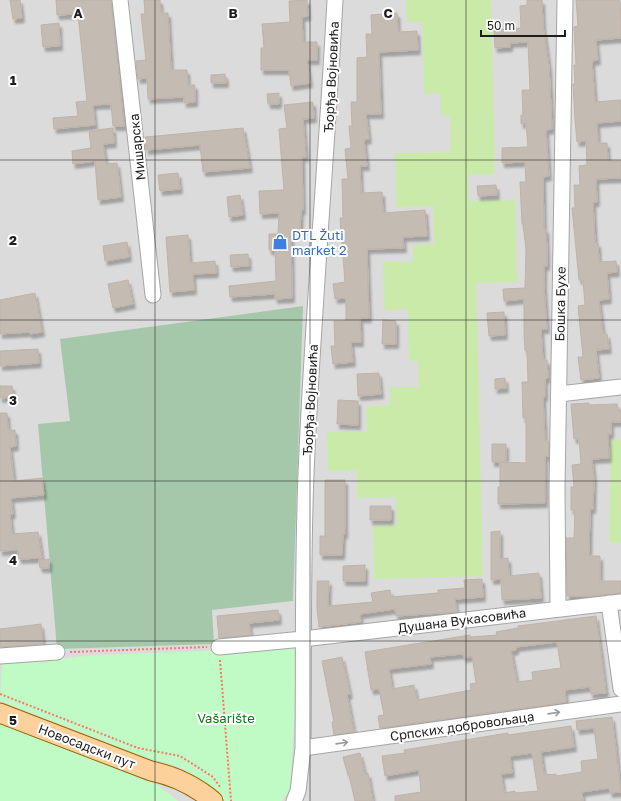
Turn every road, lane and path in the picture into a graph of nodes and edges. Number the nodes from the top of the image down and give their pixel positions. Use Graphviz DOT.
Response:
graph roads {
  1 [pos="120,0"];
  2 [pos="335,0"];
  3 [pos="564,0"];
  4 [pos="153,295"];
  5 [pos="621,387"];
  6 [pos="559,394"];
  7 [pos="615,602"];
  8 [pos="558,608"];
  9 [pos="304,639"];
  10 [pos="219,647"];
  11 [pos="57,652"];
  12 [pos="0,656"];
  13 [pos="621,689"];
  14 [pos="0,694"];
  15 [pos="621,704"];
  16 [pos="0,713"];
  17 [pos="303,748"];
  18 [pos="151,771"];
  19 [pos="220,795"];
  20 [pos="195,801"];
  21 [pos="230,801"];
  22 [pos="294,801"];
  1 -- 4 [label="street, Мишарска"];
  2 -- 9 [label="street, Ђорђа Војновића"];
  3 -- 6 [label="street, Бошка Бухе"];
  5 -- 6 [label="street"];
  6 -- 8 [label="street, Бошка Бухе"];
  7 -- 8 [label="street, Душана Вукасовића"];
  7 -- 13 [label="street"];
  8 -- 9 [label="street, Душана Вукасовића"];
  9 -- 10 [label="street, Душана Вукасовића"];
  9 -- 17 [label="street, Ђорђа Војновића"];
  10 -- 11 [label="path"];
  10 -- 21 [label="path"];
  11 -- 12 [label="street"];
  14 -- 19 [label="path"];
  17 -- 15 [label="street, Српских добровољаца, one-way"];
  16 -- 18 [label="main road, Новосадски пут"];
  17 -- 22 [label="street, Ђорђа Војновића"];
  18 -- 19 [label="main road, Новосадски пут"];
  18 -- 20 [label="main road, Новосадски пут"];
  19 -- 21 [label="path"];
}
